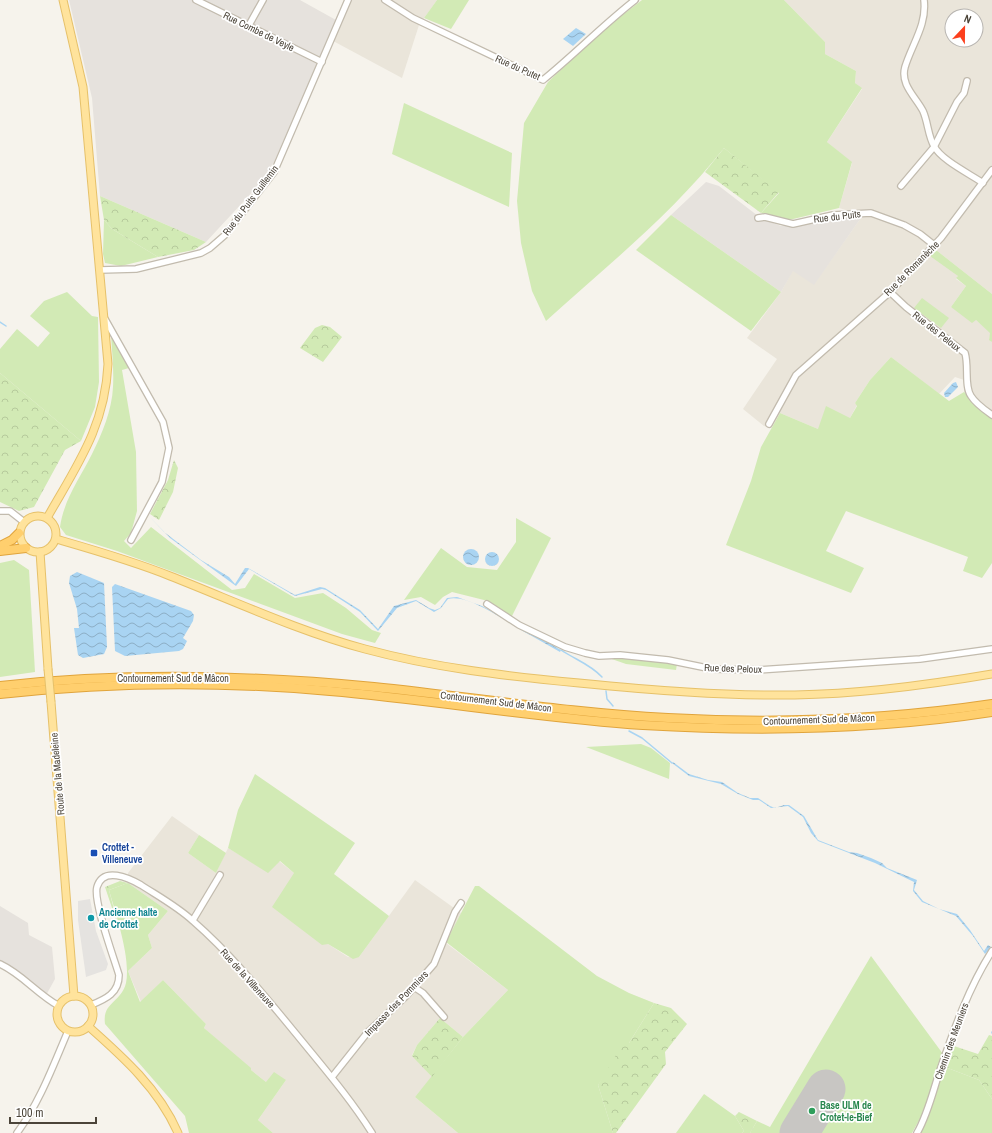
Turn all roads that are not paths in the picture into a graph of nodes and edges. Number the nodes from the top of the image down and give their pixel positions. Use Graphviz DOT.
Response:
graph roads {
  1 [pos="64,0"];
  2 [pos="196,0"];
  3 [pos="263,0"];
  4 [pos="348,0"];
  5 [pos="385,0"];
  6 [pos="635,0"];
  7 [pos="924,0"];
  8 [pos="249,25"];
  9 [pos="322,62"];
  10 [pos="968,81"];
  11 [pos="934,147"];
  12 [pos="992,170"];
  13 [pos="983,183"];
  14 [pos="901,186"];
  15 [pos="758,218"];
  16 [pos="934,245"];
  17 [pos="100,270"];
  18 [pos="890,292"];
  19 [pos="105,319"];
  20 [pos="992,416"];
  21 [pos="769,424"];
  22 [pos="0,511"];
  23 [pos="47,518"];
  24 [pos="24,522"];
  25 [pos="20,533"];
  26 [pos="56,539"];
  27 [pos="131,540"];
  28 [pos="0,546"];
  29 [pos="26,548"];
  30 [pos="0,551"];
  31 [pos="40,552"];
  32 [pos="487,604"];
  33 [pos="992,649"];
  34 [pos="992,674"];
  35 [pos="0,686"];
  36 [pos="0,694"];
  37 [pos="992,704"];
  38 [pos="992,712"];
  39 [pos="220,875"];
  40 [pos="461,903"];
  41 [pos="193,920"];
  42 [pos="992,951"];
  43 [pos="0,964"];
  44 [pos="414,987"];
  45 [pos="74,996"];
  46 [pos="91,1005"];
  47 [pos="58,1006"];
  48 [pos="444,1017"];
  49 [pos="88,1026"];
  50 [pos="68,1031"];
  51 [pos="332,1077"];
  52 [pos="17,1133"];
  53 [pos="178,1133"];
  54 [pos="372,1133"];
  55 [pos="917,1133"];
  1 -- 17 [label="main road"];
  2 -- 8 [label="street, Rue Combe de Veyle"];
  3 -- 8 [label="street"];
  4 -- 9 [label="street, Rue du Puits Guillemin"];
  5 -- 6 [label="street, Rue du Putet"];
  7 -- 11 [label="street"];
  8 -- 9 [label="street, Rue Combe de Veyle"];
  9 -- 17 [label="street, Rue du Puits Guillemin"];
  10 -- 11 [label="street"];
  11 -- 13 [label="street"];
  11 -- 14 [label="street"];
  12 -- 13 [label="street, Rue de Romanèche"];
  13 -- 16 [label="street, Rue de Romanèche"];
  15 -- 16 [label="street, Rue du Puits"];
  16 -- 18 [label="street, Rue de Romanèche"];
  17 -- 19 [label="main road"];
  18 -- 20 [label="street, Rue des Peloux"];
  18 -- 21 [label="street, Rue de Romanèche"];
  19 -- 23 [label="main road"];
  19 -- 27 [label="street"];
  22 -- 24 [label="street"];
  23 -- 24 [label="main road"];
  23 -- 26 [label="main road"];
  24 -- 25 [label="main road"];
  25 -- 28 [label="highway"];
  25 -- 29 [label="main road"];
  26 -- 31 [label="main road"];
  26 -- 34 [label="main road"];
  29 -- 30 [label="highway"];
  29 -- 31 [label="main road"];
  31 -- 45 [label="main road, Route de la Madeleine, bridge"];
  32 -- 33 [label="street, Rue des Peloux"];
  35 -- 37 [label="highway, Contournement Sud de Mâcon"];
  36 -- 38 [label="highway, Contournement Sud de Mâcon"];
  39 -- 41 [label="street"];
  40 -- 44 [label="street, Impasse des Pommiers"];
  41 -- 46 [label="street, Rue de la Villeneuve"];
  41 -- 51 [label="street, Rue de la Villeneuve"];
  42 -- 55 [label="street, Chemin des Meuniers"];
  43 -- 47 [label="street"];
  44 -- 48 [label="street"];
  44 -- 51 [label="street, Impasse des Pommiers"];
  45 -- 46 [label="main road"];
  45 -- 47 [label="main road"];
  46 -- 49 [label="main road"];
  47 -- 50 [label="main road"];
  49 -- 50 [label="main road"];
  49 -- 53 [label="main road"];
  50 -- 52 [label="street"];
  51 -- 54 [label="street, Rue de la Villeneuve"];
}
